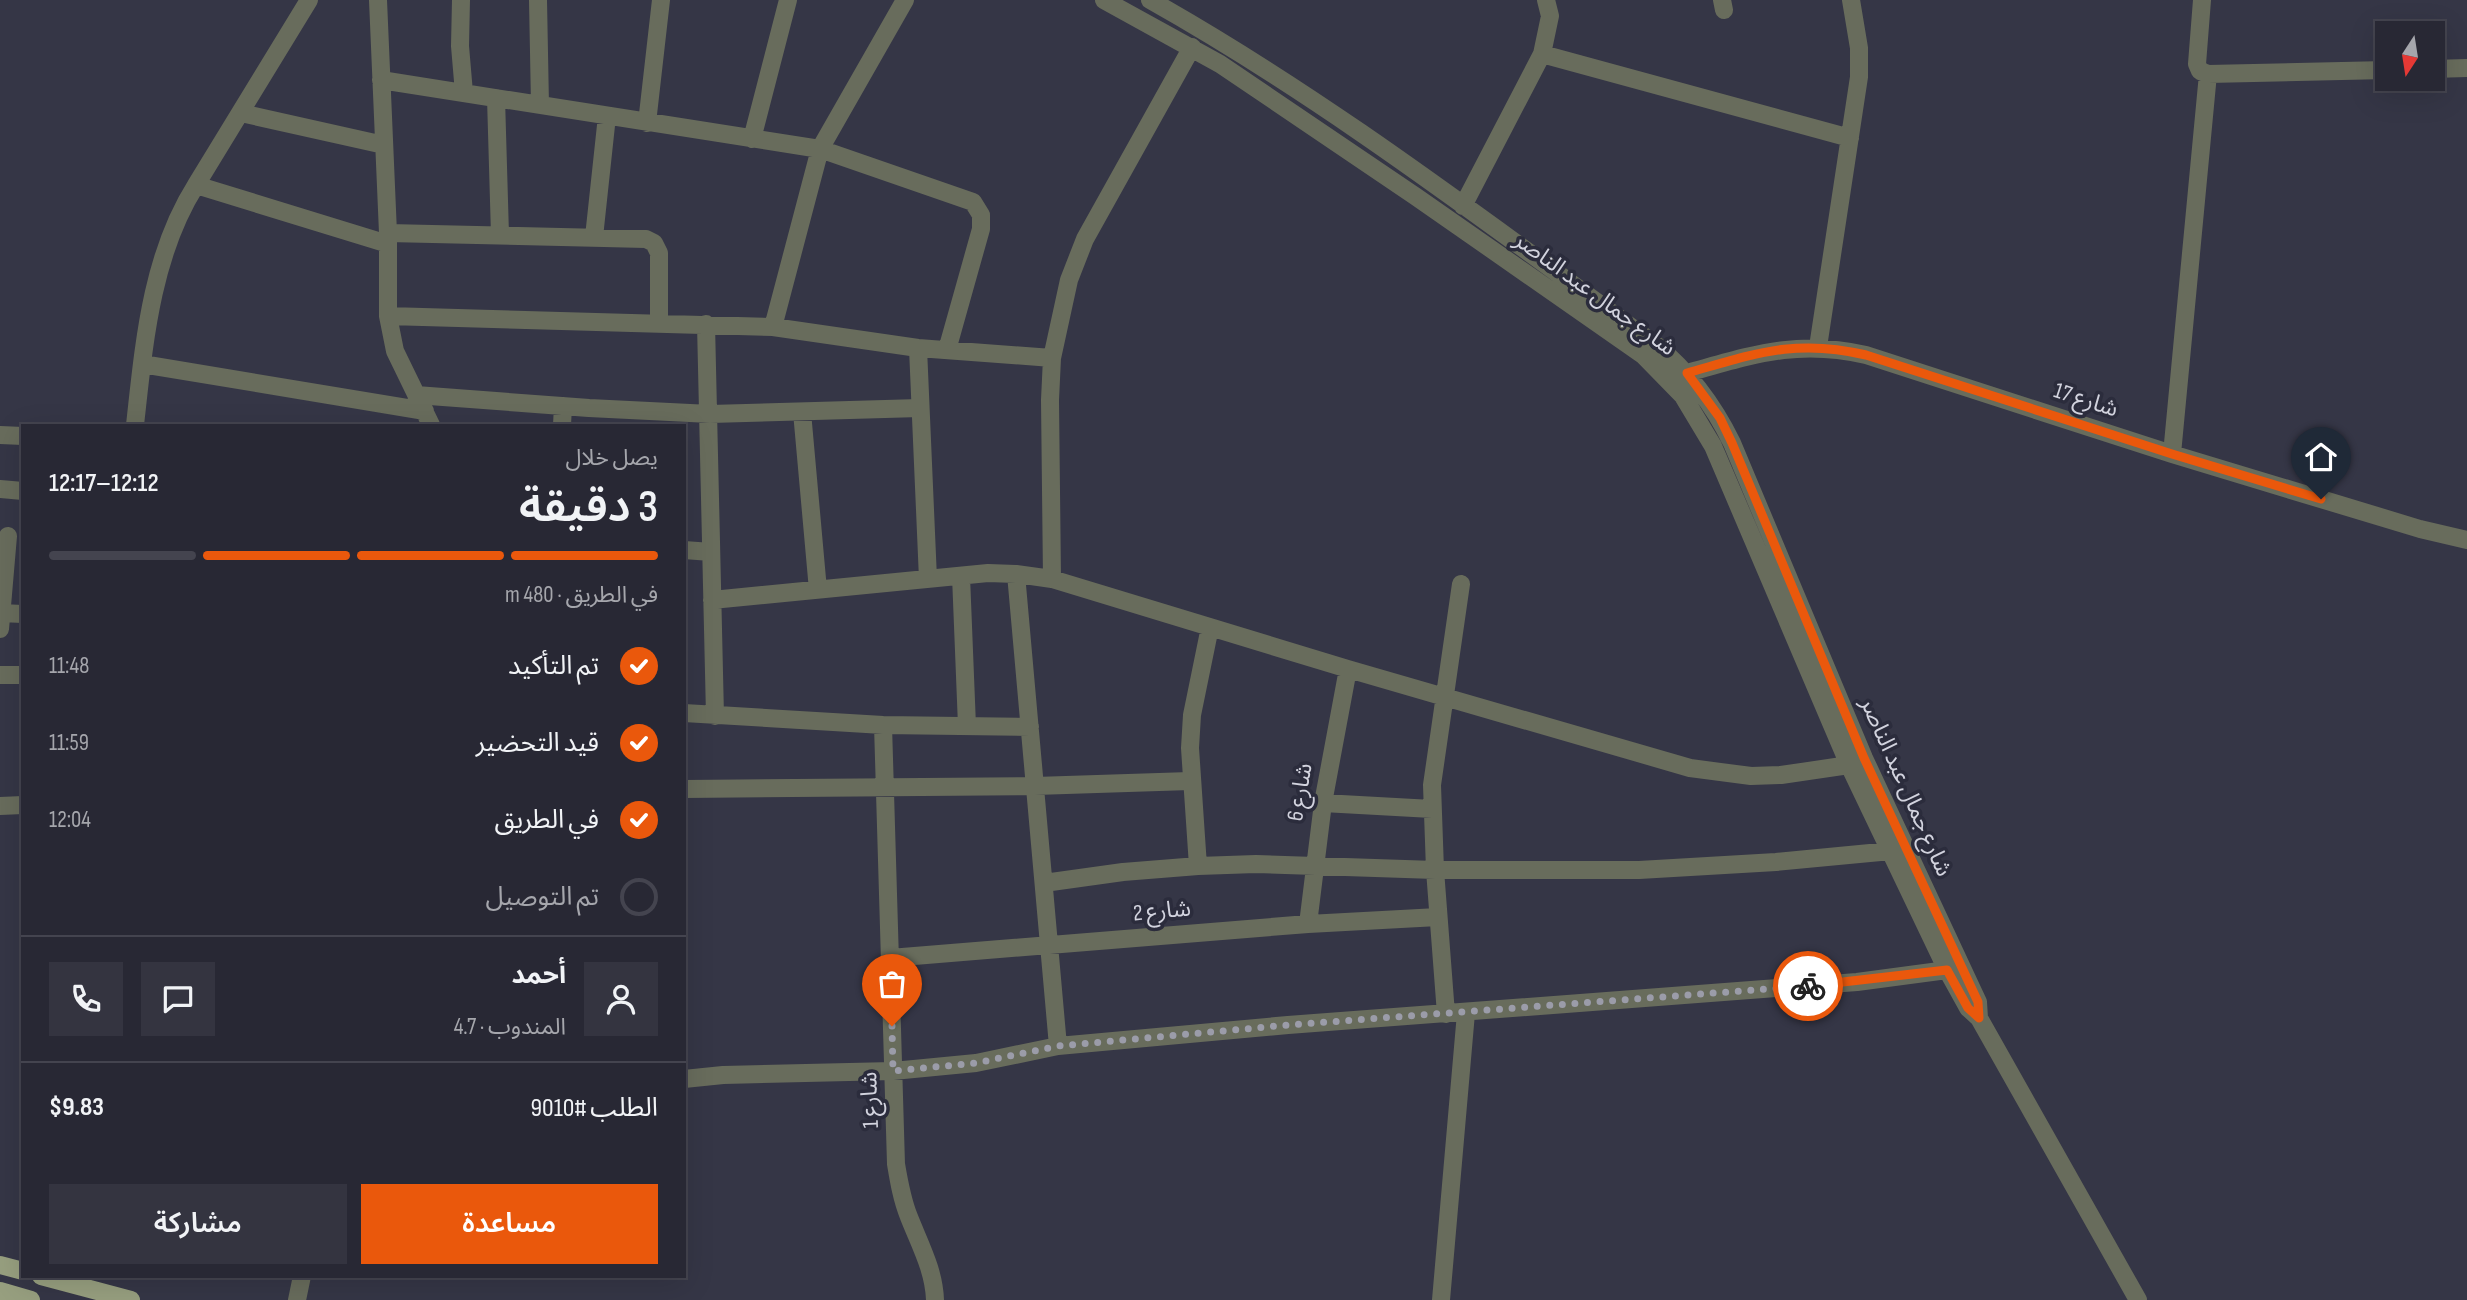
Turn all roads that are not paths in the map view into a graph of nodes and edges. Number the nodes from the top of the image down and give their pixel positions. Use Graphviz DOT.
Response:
graph roads {
  1 [pos="309,0"];
  2 [pos="378,0"];
  3 [pos="461,0"];
  4 [pos="538,0"];
  5 [pos="661,0"];
  6 [pos="788,0"];
  7 [pos="905,0"];
  8 [pos="1104,0"];
  9 [pos="1150,0"];
  10 [pos="1546,0"];
  11 [pos="1851,0"];
  12 [pos="2202,0"];
  13 [pos="1192,47"];
  14 [pos="1542,54"];
  15 [pos="2467,68"];
  16 [pos="2445,69"];
  17 [pos="2375,70"];
  18 [pos="2208,74"];
  19 [pos="381,80"];
  20 [pos="464,93"];
  21 [pos="496,98"];
  22 [pos="540,105"];
  23 [pos="241,113"];
  24 [pos="607,116"];
  25 [pos="647,123"];
  26 [pos="1850,138"];
  27 [pos="752,139"];
  28 [pos="384,145"];
  29 [pos="820,149"];
  30 [pos="1426,179"];
  31 [pos="196,185"];
  32 [pos="1415,196"];
  33 [pos="1463,206"];
  34 [pos="500,235"];
  35 [pos="594,237"];
  36 [pos="388,238"];
  37 [pos="388,316"];
  38 [pos="659,324"];
  39 [pos="706,324"];
  40 [pos="773,327"];
  41 [pos="1818,346"];
  42 [pos="918,348"];
  43 [pos="947,350"];
  44 [pos="1052,358"];
  45 [pos="142,363"];
  46 [pos="1687,373"];
  47 [pos="563,406"];
  48 [pos="920,408"];
  49 [pos="424,411"];
  50 [pos="802,412"];
  51 [pos="710,414"];
  52 [pos="135,424"];
  53 [pos="562,424"];
  54 [pos="0,435"];
  55 [pos="21,436"];
  56 [pos="2172,454"];
  57 [pos="0,489"];
  58 [pos="21,491"];
  59 [pos="10,536"];
  60 [pos="2467,540"];
  61 [pos="686,550"];
  62 [pos="711,552"];
  63 [pos="1016,574"];
  64 [pos="961,576"];
  65 [pos="928,579"];
  66 [pos="1052,579"];
  67 [pos="1461,584"];
  68 [pos="818,590"];
  69 [pos="712,600"];
  70 [pos="21,614"];
  71 [pos="0,618"];
  72 [pos="1210,627"];
  73 [pos="1348,669"];
  74 [pos="0,675"];
  75 [pos="21,675"];
  76 [pos="1444,697"];
  77 [pos="686,713"];
  78 [pos="715,716"];
  79 [pos="883,725"];
  80 [pos="967,726"];
  81 [pos="1030,727"];
  82 [pos="1849,765"];
  83 [pos="1191,781"];
  84 [pos="885,786"];
  85 [pos="1035,786"];
  86 [pos="686,789"];
  87 [pos="1322,803"];
  88 [pos="21,804"];
  89 [pos="0,806"];
  90 [pos="1432,809"];
  91 [pos="1891,851"];
  92 [pos="1313,865"];
  93 [pos="1198,866"];
  94 [pos="1434,870"];
  95 [pos="1044,883"];
  96 [pos="1438,918"];
  97 [pos="1308,924"];
  98 [pos="1049,946"];
  99 [pos="890,958"];
  100 [pos="1947,970"];
  101 [pos="1466,1013"];
  102 [pos="1446,1014"];
  103 [pos="1979,1018"];
  104 [pos="1058,1046"];
  105 [pos="893,1071"];
  106 [pos="686,1079"];
  107 [pos="0,1265"];
  108 [pos="21,1270"];
  109 [pos="48,1278"];
  110 [pos="302,1278"];
  111 [pos="0,1291"];
  112 [pos="31,1300"];
  113 [pos="131,1300"];
  114 [pos="297,1300"];
  115 [pos="935,1300"];
  116 [pos="1441,1300"];
  117 [pos="2138,1300"];
  1 -- 23 [label="street"];
  2 -- 19 [label="street"];
  3 -- 20 [label="street"];
  4 -- 22 [label="street"];
  5 -- 25 [label="street"];
  6 -- 27 [label="street"];
  7 -- 29 [label="street"];
  8 -- 13 [label="street, شارع جمال عبد الناصر"];
  9 -- 30 [label="street, شارع جمال عبد الناصر"];
  10 -- 14 [label="street"];
  11 -- 26 [label="street"];
  12 -- 18 [label="street"];
  13 -- 32 [label="street, شارع جمال عبد الناصر"];
  13 -- 44 [label="street"];
  14 -- 26 [label="street"];
  14 -- 33 [label="street"];
  15 -- 16 [label="street"];
  17 -- 18 [label="street"];
  18 -- 56 [label="street"];
  19 -- 20 [label="street"];
  19 -- 28 [label="street"];
  20 -- 21 [label="street"];
  21 -- 22 [label="street"];
  21 -- 34 [label="street"];
  22 -- 24 [label="street"];
  23 -- 28 [label="street"];
  23 -- 31 [label="street"];
  24 -- 25 [label="street"];
  24 -- 35 [label="street"];
  25 -- 27 [label="street"];
  26 -- 41 [label="street"];
  27 -- 29 [label="street"];
  28 -- 36 [label="street"];
  29 -- 40 [label="street"];
  29 -- 43 [label="street"];
  30 -- 32 [label="street"];
  30 -- 33 [label="street, شارع جمال عبد الناصر"];
  31 -- 36 [label="street"];
  31 -- 45 [label="street"];
  32 -- 82 [label="street, شارع جمال عبد الناصر"];
  33 -- 46 [label="street, شارع جمال عبد الناصر"];
  34 -- 35 [label="street"];
  34 -- 36 [label="street"];
  35 -- 38 [label="street"];
  36 -- 37 [label="street"];
  37 -- 38 [label="street"];
  37 -- 49 [label="street"];
  38 -- 39 [label="street"];
  39 -- 40 [label="street"];
  39 -- 51 [label="street"];
  40 -- 42 [label="street"];
  41 -- 46 [label="street, شارع 17"];
  41 -- 56 [label="street, شارع 17"];
  42 -- 43 [label="street"];
  42 -- 48 [label="street"];
  43 -- 44 [label="street"];
  44 -- 66 [label="street"];
  45 -- 49 [label="street"];
  45 -- 52 [label="street"];
  46 -- 103 [label="street, شارع جمال عبد الناصر"];
  47 -- 49 [label="street"];
  47 -- 51 [label="street"];
  47 -- 53 [label="street"];
  48 -- 50 [label="street"];
  48 -- 65 [label="street"];
  50 -- 51 [label="street"];
  50 -- 68 [label="street"];
  51 -- 62 [label="street"];
  54 -- 55 [label="street"];
  56 -- 60 [label="street, شارع 17"];
  57 -- 58 [label="street"];
  59 -- 71 [label="street"];
  61 -- 62 [label="street"];
  62 -- 69 [label="street"];
  63 -- 64 [label="street"];
  63 -- 66 [label="street"];
  63 -- 81 [label="street"];
  64 -- 65 [label="street"];
  64 -- 80 [label="street"];
  65 -- 68 [label="street"];
  66 -- 72 [label="street"];
  67 -- 76 [label="street"];
  68 -- 69 [label="street"];
  69 -- 78 [label="street"];
  70 -- 71 [label="street"];
  72 -- 73 [label="street"];
  72 -- 83 [label="street"];
  73 -- 76 [label="street"];
  73 -- 87 [label="street, شارع 6"];
  74 -- 75 [label="street"];
  76 -- 82 [label="street"];
  76 -- 90 [label="street"];
  77 -- 78 [label="street"];
  78 -- 79 [label="street"];
  79 -- 80 [label="street"];
  79 -- 84 [label="street, شارع 1"];
  80 -- 81 [label="street"];
  81 -- 85 [label="street"];
  82 -- 91 [label="street, شارع جمال عبد الناصر"];
  83 -- 85 [label="street"];
  83 -- 93 [label="street"];
  84 -- 85 [label="street"];
  84 -- 86 [label="street"];
  84 -- 99 [label="street, شارع 1"];
  85 -- 95 [label="street"];
  87 -- 90 [label="street"];
  87 -- 92 [label="street, شارع 6"];
  88 -- 89 [label="street"];
  90 -- 94 [label="street"];
  91 -- 94 [label="street"];
  91 -- 100 [label="street, شارع جمال عبد الناصر"];
  92 -- 93 [label="street"];
  92 -- 94 [label="street"];
  92 -- 97 [label="street, شارع 6"];
  93 -- 95 [label="street"];
  94 -- 96 [label="street"];
  95 -- 98 [label="street"];
  96 -- 97 [label="street, شارع 2"];
  96 -- 102 [label="street"];
  97 -- 98 [label="street, شارع 2"];
  98 -- 99 [label="street, شارع 2"];
  98 -- 104 [label="street"];
  99 -- 105 [label="street, شارع 1"];
  100 -- 101 [label="street"];
  100 -- 103 [label="street, شارع جمال عبد الناصر"];
  101 -- 102 [label="street"];
  101 -- 116 [label="street"];
  102 -- 104 [label="street"];
  103 -- 117 [label="street, شارع جمال عبد الناصر"];
  104 -- 105 [label="street"];
  105 -- 106 [label="street"];
  105 -- 115 [label="street, شارع 1"];
  107 -- 108 [label="main road"];
  109 -- 113 [label="main road"];
  110 -- 114 [label="street"];
  111 -- 112 [label="main road"];
}
